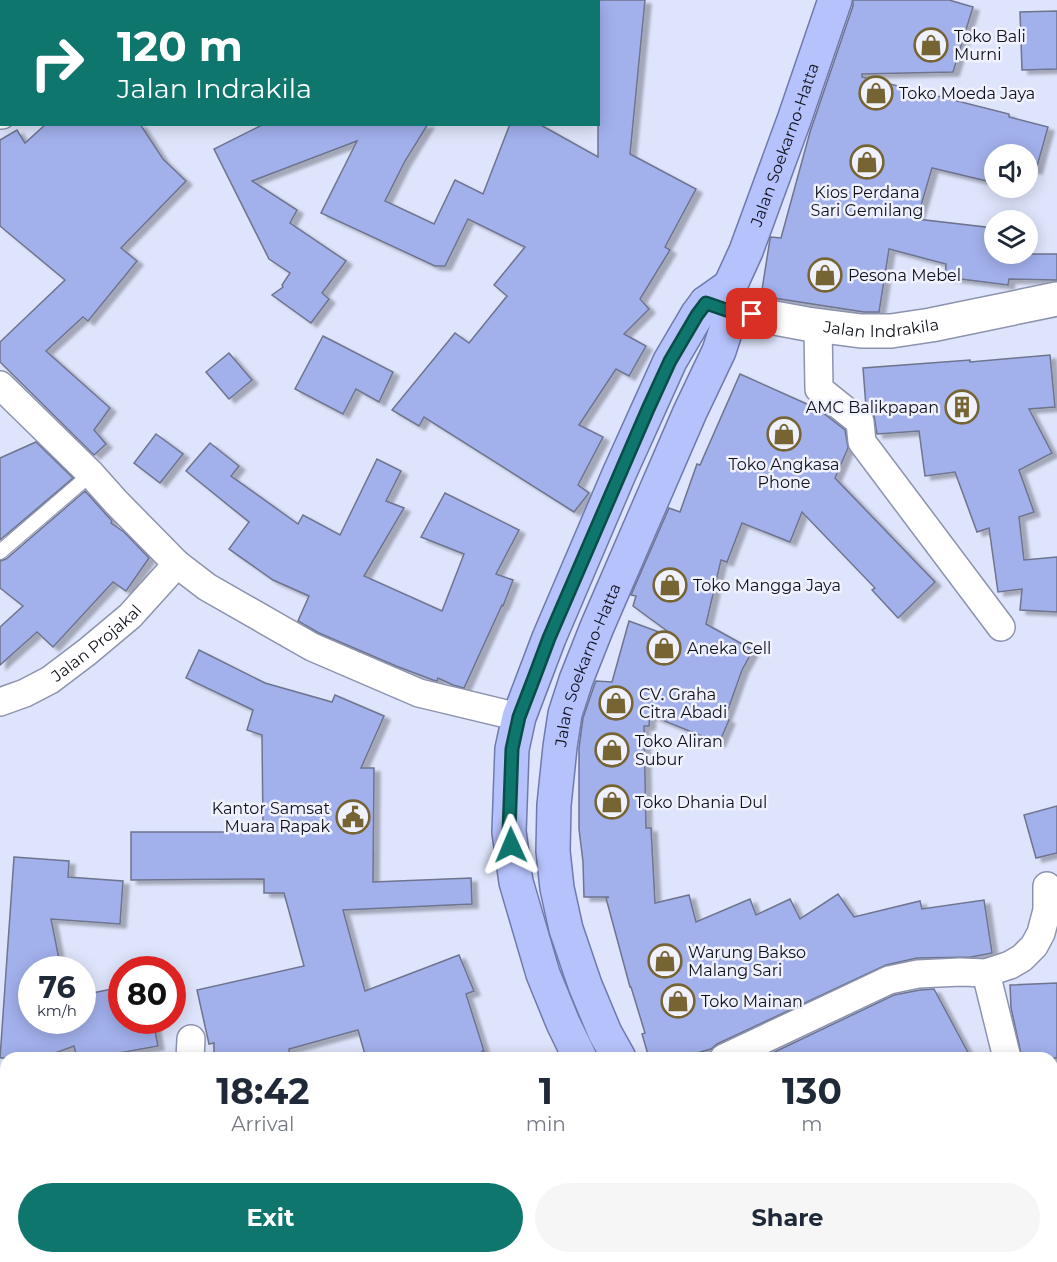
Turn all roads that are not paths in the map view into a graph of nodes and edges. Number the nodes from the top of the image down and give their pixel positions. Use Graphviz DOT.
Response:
graph roads {
  1 [pos="835,0"];
  2 [pos="1057,299"];
  3 [pos="722,300"];
  4 [pos="818,326"];
  5 [pos="0,385"];
  6 [pos="91,474"];
  7 [pos="0,552"];
  8 [pos="177,564"];
  9 [pos="1001,627"];
  10 [pos="0,702"];
  11 [pos="519,717"];
  12 [pos="1047,886"];
  13 [pos="986,973"];
  14 [pos="577,1052"];
  15 [pos="616,1052"];
  16 [pos="737,1052"];
  17 [pos="1006,1052"];
  1 -- 3 [label="highway, Jalan Soekarno-Hatta"];
  2 -- 4 [label="street, Jalan Indrakila"];
  3 -- 4 [label="street, Jalan Indrakila"];
  3 -- 11 [label="highway, Jalan Soekarno-Hatta"];
  3 -- 15 [label="highway, Jalan Soekarno-Hatta"];
  4 -- 9 [label="street"];
  5 -- 6 [label="street"];
  6 -- 7 [label="lane"];
  6 -- 8 [label="street"];
  8 -- 10 [label="street, Jalan Projakal"];
  8 -- 11 [label="street"];
  11 -- 14 [label="highway, Jalan Soekarno-Hatta"];
  12 -- 13 [label="street"];
  13 -- 16 [label="street"];
  13 -- 17 [label="street"];
}
